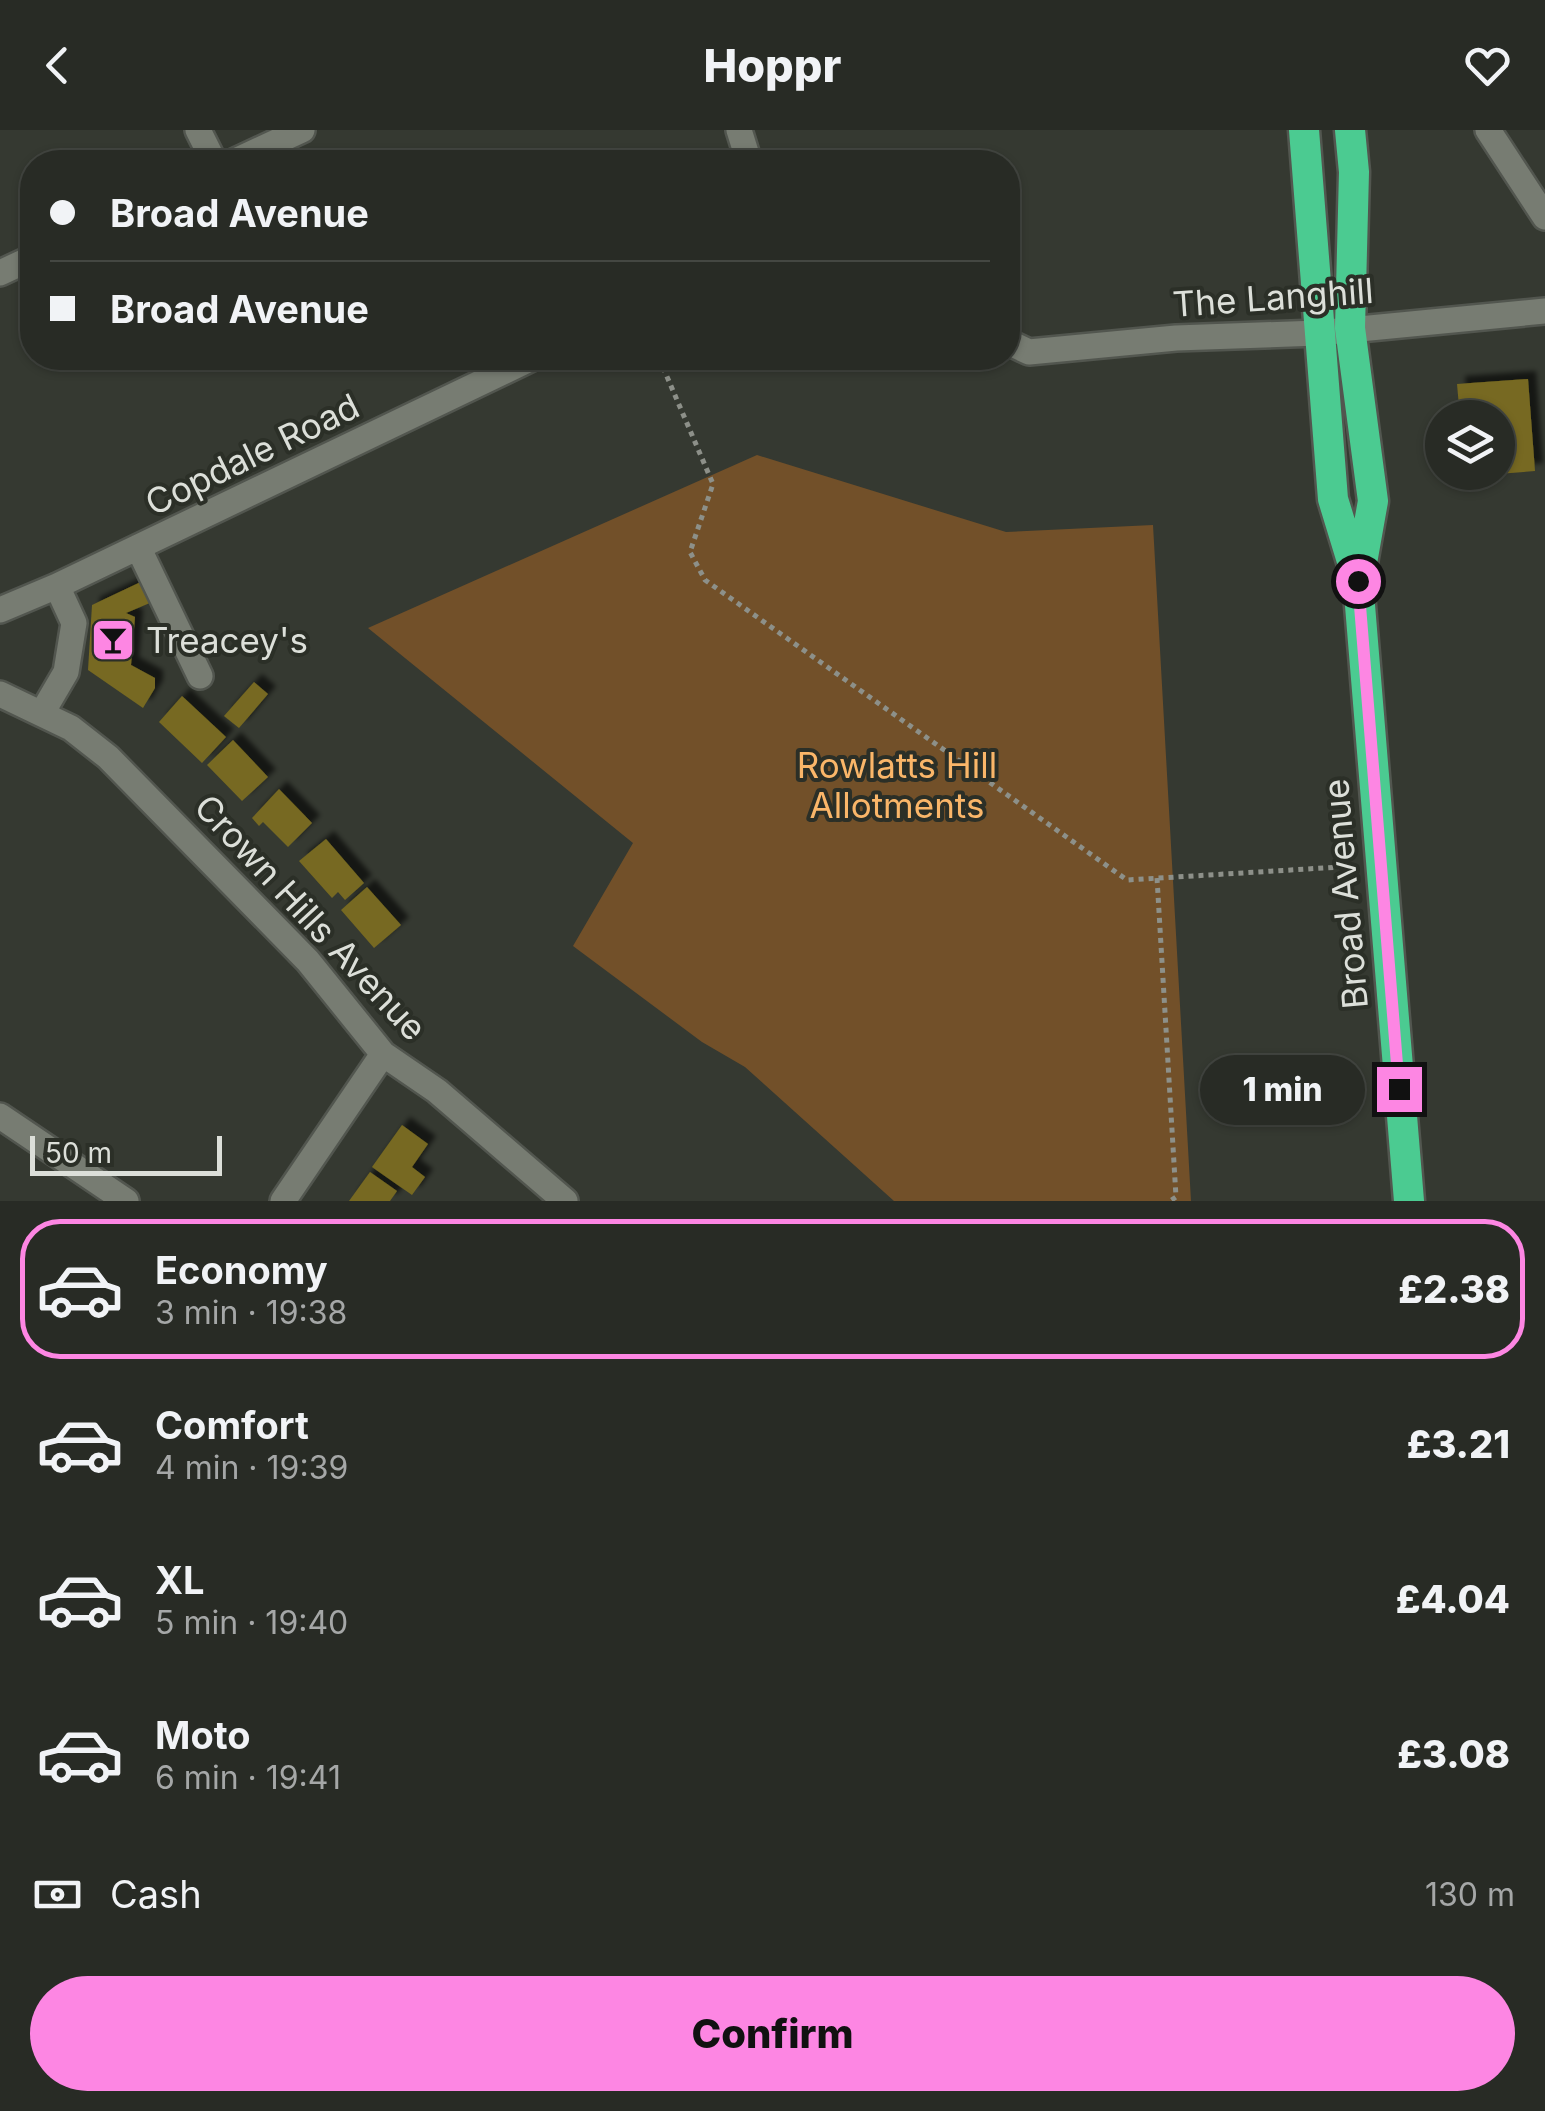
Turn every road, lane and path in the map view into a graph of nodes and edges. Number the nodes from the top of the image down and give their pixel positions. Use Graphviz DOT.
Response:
graph roads {
  1 [pos="302,130"];
  2 [pos="1304,130"];
  3 [pos="1350,130"];
  4 [pos="1488,130"];
  5 [pos="260,150"];
  6 [pos="1545,217"];
  7 [pos="1545,311"];
  8 [pos="1350,328"];
  9 [pos="1318,333"];
  10 [pos="1020,348"];
  11 [pos="507,370"];
  12 [pos="665,370"];
  13 [pos="138,547"];
  14 [pos="1358,581"];
  15 [pos="57,586"];
  16 [pos="0,610"];
  17 [pos="200,676"];
  18 [pos="0,694"];
  19 [pos="42,713"];
  20 [pos="1379,865"];
  21 [pos="1156,878"];
  22 [pos="383,1054"];
  23 [pos="0,1116"];
  24 [pos="109,1196"];
  25 [pos="283,1201"];
  26 [pos="565,1201"];
  27 [pos="1170,1201"];
  28 [pos="1409,1201"];
  1 -- 5 [label="street"];
  2 -- 9 [label="highway, Broad Avenue"];
  3 -- 8 [label="highway, Broad Avenue"];
  4 -- 6 [label="street"];
  7 -- 8 [label="street, The Langhill"];
  8 -- 9 [label="street, The Langhill"];
  8 -- 14 [label="highway, Broad Avenue"];
  9 -- 10 [label="street, The Langhill"];
  9 -- 14 [label="highway, Broad Avenue"];
  11 -- 13 [label="street, Copdale Road"];
  12 -- 21 [label="path"];
  13 -- 15 [label="street, Copdale Road"];
  13 -- 17 [label="street"];
  14 -- 20 [label="highway, Broad Avenue"];
  15 -- 16 [label="street, Copdale Road"];
  15 -- 19 [label="street"];
  18 -- 19 [label="street, Crown Hills Avenue"];
  19 -- 22 [label="street, Crown Hills Avenue"];
  20 -- 21 [label="path"];
  20 -- 28 [label="highway, Broad Avenue"];
  21 -- 27 [label="path"];
  22 -- 25 [label="street"];
  22 -- 26 [label="street, Crown Hills Avenue"];
  23 -- 24 [label="street"];
}
